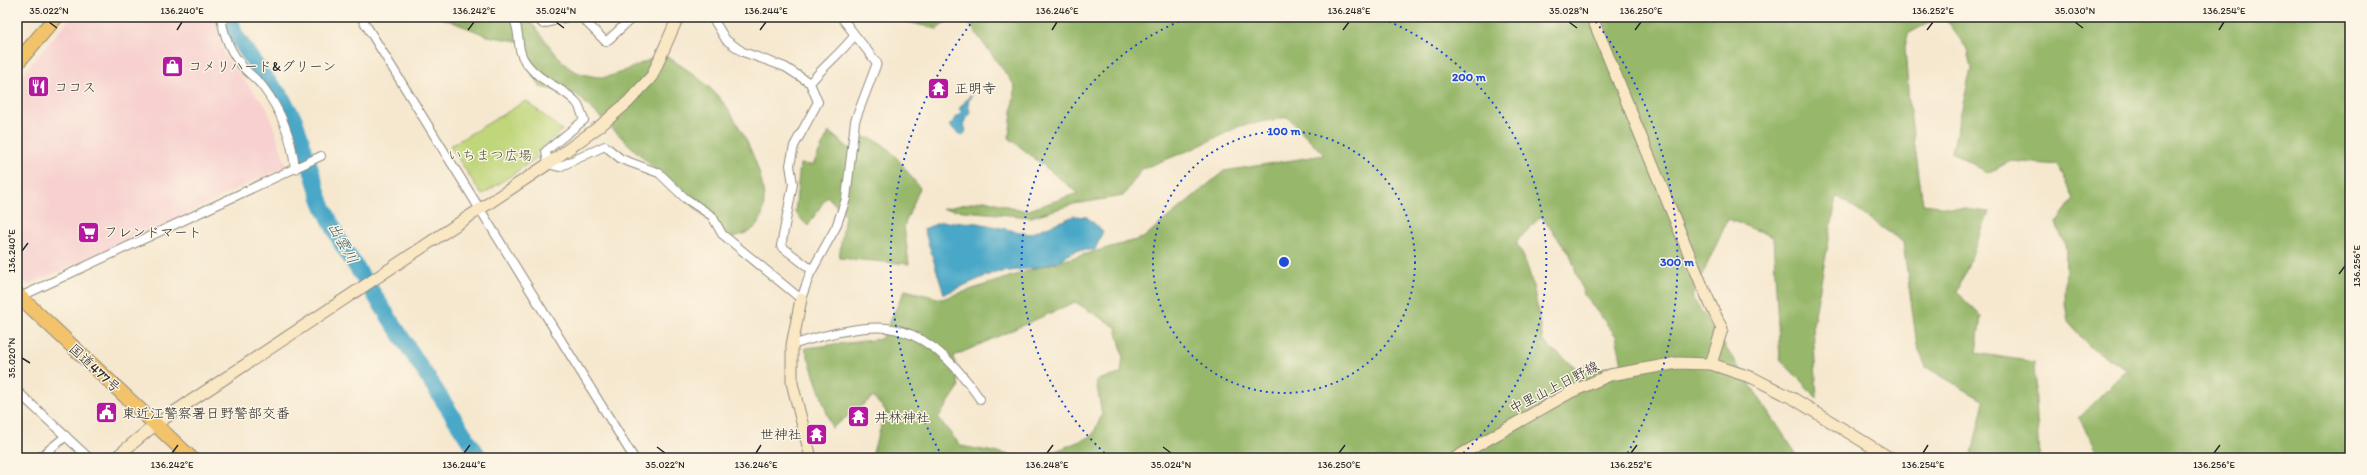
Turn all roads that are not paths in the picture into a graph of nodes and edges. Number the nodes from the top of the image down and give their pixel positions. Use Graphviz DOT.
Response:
graph roads {
  1 [pos="46,17"];
  2 [pos="56,17"];
  3 [pos="220,17"];
  4 [pos="361,17"];
  5 [pos="513,17"];
  6 [pos="536,17"];
  7 [pos="568,17"];
  8 [pos="581,17"];
  9 [pos="633,17"];
  10 [pos="678,17"];
  11 [pos="712,17"];
  12 [pos="841,17"];
  13 [pos="1592,17"];
  14 [pos="855,35"];
  15 [pos="17,50"];
  16 [pos="17,63"];
  17 [pos="810,84"];
  18 [pos="321,156"];
  19 [pos="548,164"];
  20 [pos="295,169"];
  21 [pos="480,208"];
  22 [pos="812,270"];
  23 [pos="19,296"];
  24 [pos="801,299"];
  25 [pos="792,345"];
  26 [pos="1711,364"];
  27 [pos="17,391"];
  28 [pos="980,399"];
  29 [pos="156,424"];
  30 [pos="66,436"];
  31 [pos="39,458"];
  32 [pos="89,458"];
  33 [pos="115,458"];
  34 [pos="191,458"];
  35 [pos="634,458"];
  36 [pos="810,458"];
  37 [pos="1455,458"];
  38 [pos="1890,458"];
  1 -- 15 [label="highway"];
  2 -- 16 [label="highway"];
  3 -- 20 [label="street"];
  4 -- 21 [label="street"];
  5 -- 19 [label="street"];
  6 -- 7 [label="street"];
  8 -- 9 [label="street"];
  10 -- 19 [label="street"];
  11 -- 17 [label="street"];
  12 -- 14 [label="street"];
  13 -- 26 [label="street"];
  14 -- 17 [label="street"];
  14 -- 22 [label="street"];
  17 -- 22 [label="street"];
  18 -- 20 [label="street"];
  19 -- 21 [label="street"];
  19 -- 24 [label="street"];
  20 -- 23 [label="street"];
  21 -- 29 [label="street"];
  21 -- 35 [label="street"];
  22 -- 24 [label="street"];
  23 -- 29 [label="highway, 国道477号"];
  24 -- 25 [label="street"];
  25 -- 28 [label="street"];
  25 -- 36 [label="street"];
  26 -- 37 [label="street, 中里山上日野線"];
  26 -- 38 [label="street, 中里山上日野線"];
  27 -- 30 [label="street"];
  29 -- 33 [label="street"];
  29 -- 34 [label="highway, 国道477号"];
  30 -- 31 [label="street"];
  30 -- 32 [label="street"];
}
